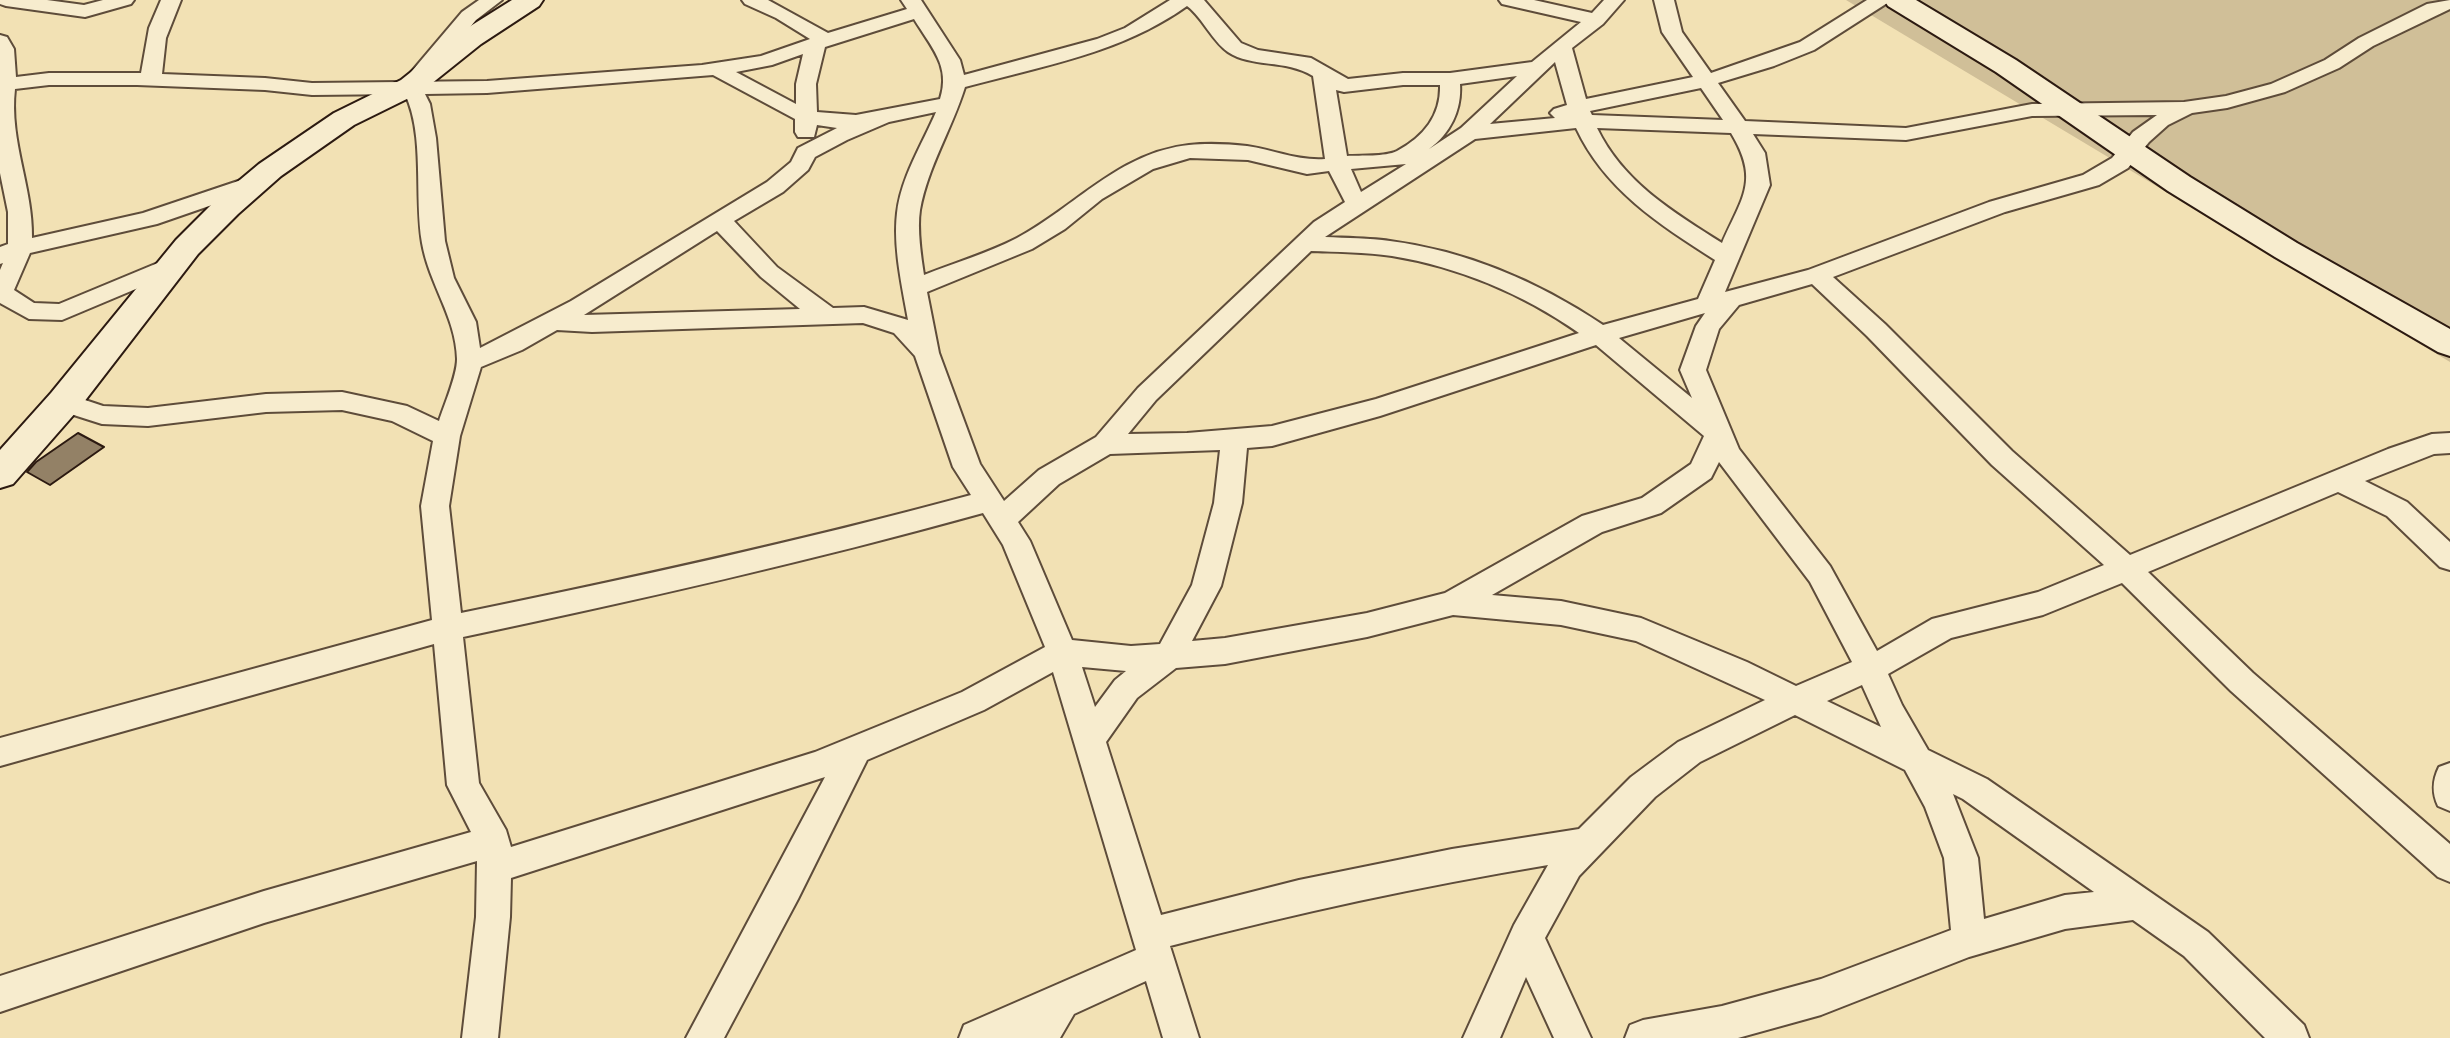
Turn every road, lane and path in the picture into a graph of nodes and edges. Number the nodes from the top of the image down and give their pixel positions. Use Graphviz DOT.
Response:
graph roads {
  1 [pos="6,0"];
  2 [pos="124,0"];
  3 [pos="171,0"];
  4 [pos="492,0"];
  5 [pos="530,0"];
  6 [pos="752,0"];
  7 [pos="1184,0"];
  8 [pos="1192,0"];
  9 [pos="1508,0"];
  10 [pos="1614,0"];
  11 [pos="1664,0"];
  12 [pos="1882,0"];
  13 [pos="1897,0"];
  14 [pos="2450,2"];
  15 [pos="915,6"];
  16 [pos="1596,20"];
  17 [pos="0,41"];
  18 [pos="821,42"];
  19 [pos="1562,47"];
  20 [pos="1538,67"];
  21 [pos="716,69"];
  22 [pos="1323,75"];
  23 [pos="1450,79"];
  24 [pos="151,80"];
  25 [pos="1706,80"];
  26 [pos="1,86"];
  27 [pos="411,86"];
  28 [pos="953,94"];
  29 [pos="2187,108"];
  30 [pos="2070,109"];
  31 [pos="806,114"];
  32 [pos="1582,114"];
  33 [pos="886,116"];
  34 [pos="1740,128"];
  35 [pos="1469,134"];
  36 [pos="2129,149"];
  37 [pos="806,153"];
  38 [pos="1438,153"];
  39 [pos="1391,160"];
  40 [pos="1338,165"];
  41 [pos="256,182"];
  42 [pos="1358,204"];
  43 [pos="720,220"];
  44 [pos="1305,243"];
  45 [pos="10,252"];
  46 [pos="1726,256"];
  47 [pos="173,264"];
  48 [pos="1816,275"];
  49 [pos="914,288"];
  50 [pos="0,293"];
  51 [pos="1718,302"];
  52 [pos="827,315"];
  53 [pos="553,322"];
  54 [pos="1601,336"];
  55 [pos="2450,344"];
  56 [pos="926,353"];
  57 [pos="470,362"];
  58 [pos="64,402"];
  59 [pos="1719,433"];
  60 [pos="447,436"];
  61 [pos="1236,439"];
  62 [pos="2450,443"];
  63 [pos="1105,444"];
  64 [pos="0,474"];
  65 [pos="2338,480"];
  66 [pos="996,510"];
  67 [pos="2450,559"];
  68 [pos="2125,567"];
  69 [pos="1452,603"];
  70 [pos="446,628"];
  71 [pos="1062,652"];
  72 [pos="1169,656"];
  73 [pos="1870,668"];
  74 [pos="1796,701"];
  75 [pos="1089,740"];
  76 [pos="856,750"];
  77 [pos="0,752"];
  78 [pos="1919,761"];
  79 [pos="2450,778"];
  80 [pos="2450,796"];
  81 [pos="1590,842"];
  82 [pos="494,855"];
  83 [pos="2450,866"];
  84 [pos="2137,903"];
  85 [pos="1526,937"];
  86 [pos="1969,940"];
  87 [pos="1153,947"];
  88 [pos="0,994"];
  89 [pos="1061,1001"];
  90 [pos="480,1038"];
  91 [pos="704,1038"];
  92 [pos="976,1038"];
  93 [pos="1040,1038"];
  94 [pos="1181,1038"];
  95 [pos="1481,1038"];
  96 [pos="1573,1038"];
  97 [pos="1643,1038"];
  98 [pos="2291,1038"];
  1 -- 2 [label="street"];
  3 -- 24 [label="street"];
  4 -- 27 [label="street"];
  5 -- 27 [label="street"];
  6 -- 18 [label="street"];
  7 -- 28 [label="street"];
  8 -- 22 [label="street"];
  9 -- 16 [label="street"];
  10 -- 16 [label="street"];
  11 -- 25 [label="street"];
  12 -- 25 [label="street"];
  13 -- 30 [label="street"];
  14 -- 29 [label="street"];
  15 -- 18 [label="street"];
  15 -- 28 [label="street"];
  16 -- 19 [label="street"];
  17 -- 26 [label="street"];
  18 -- 21 [label="street"];
  18 -- 31 [label="street"];
  19 -- 20 [label="street"];
  19 -- 32 [label="street"];
  20 -- 23 [label="street"];
  20 -- 35 [label="street"];
  21 -- 27 [label="street"];
  21 -- 31 [label="street"];
  22 -- 23 [label="street"];
  22 -- 40 [label="street"];
  23 -- 39 [label="street"];
  24 -- 26 [label="street"];
  24 -- 27 [label="street"];
  25 -- 32 [label="street"];
  25 -- 34 [label="street"];
  26 -- 45 [label="street"];
  27 -- 41 [label="street"];
  27 -- 57 [label="street"];
  28 -- 33 [label="street"];
  28 -- 49 [label="street"];
  29 -- 30 [label="street"];
  29 -- 36 [label="street"];
  30 -- 34 [label="street"];
  30 -- 36 [label="street"];
  31 -- 33 [label="street"];
  31 -- 37 [label="street"];
  32 -- 34 [label="street"];
  32 -- 35 [label="street"];
  32 -- 46 [label="street"];
  33 -- 37 [label="street"];
  34 -- 46 [label="street"];
  35 -- 38 [label="street"];
  36 -- 48 [label="street"];
  36 -- 55 [label="street"];
  37 -- 43 [label="street"];
  38 -- 39 [label="street"];
  38 -- 42 [label="street"];
  39 -- 40 [label="street"];
  40 -- 42 [label="street"];
  40 -- 49 [label="street"];
  41 -- 45 [label="street"];
  41 -- 47 [label="street"];
  42 -- 44 [label="street"];
  43 -- 52 [label="street"];
  43 -- 53 [label="street"];
  44 -- 54 [label="street"];
  44 -- 63 [label="street"];
  45 -- 50 [label="street"];
  46 -- 51 [label="street"];
  47 -- 50 [label="street"];
  47 -- 58 [label="street"];
  48 -- 51 [label="street"];
  48 -- 68 [label="street"];
  49 -- 56 [label="street"];
  51 -- 54 [label="street"];
  51 -- 59 [label="street"];
  52 -- 53 [label="street"];
  52 -- 56 [label="street"];
  53 -- 57 [label="street"];
  54 -- 59 [label="street"];
  54 -- 61 [label="street"];
  56 -- 66 [label="street"];
  57 -- 60 [label="street"];
  58 -- 60 [label="street"];
  58 -- 64 [label="street"];
  59 -- 69 [label="street"];
  59 -- 73 [label="street"];
  60 -- 70 [label="street"];
  61 -- 63 [label="street"];
  61 -- 72 [label="street"];
  62 -- 65 [label="street"];
  63 -- 66 [label="street"];
  65 -- 67 [label="street"];
  65 -- 68 [label="street"];
  66 -- 70 [label="street"];
  66 -- 71 [label="street"];
  68 -- 73 [label="street"];
  68 -- 83 [label="street"];
  69 -- 72 [label="street"];
  69 -- 74 [label="street"];
  70 -- 77 [label="street"];
  70 -- 82 [label="street"];
  71 -- 72 [label="street"];
  71 -- 75 [label="street"];
  71 -- 76 [label="street"];
  72 -- 75 [label="street"];
  73 -- 74 [label="street"];
  73 -- 78 [label="street"];
  74 -- 78 [label="street"];
  74 -- 81 [label="street"];
  75 -- 87 [label="street"];
  76 -- 82 [label="street"];
  76 -- 91 [label="street"];
  78 -- 84 [label="street"];
  78 -- 86 [label="street"];
  79 -- 80 [label="street"];
  81 -- 85 [label="street"];
  81 -- 87 [label="street"];
  82 -- 88 [label="street"];
  82 -- 90 [label="street"];
  84 -- 86 [label="street"];
  84 -- 98 [label="street"];
  85 -- 95 [label="street"];
  85 -- 96 [label="street"];
  86 -- 97 [label="street"];
  87 -- 89 [label="street"];
  87 -- 94 [label="street"];
  89 -- 92 [label="street"];
  89 -- 93 [label="street"];
}
